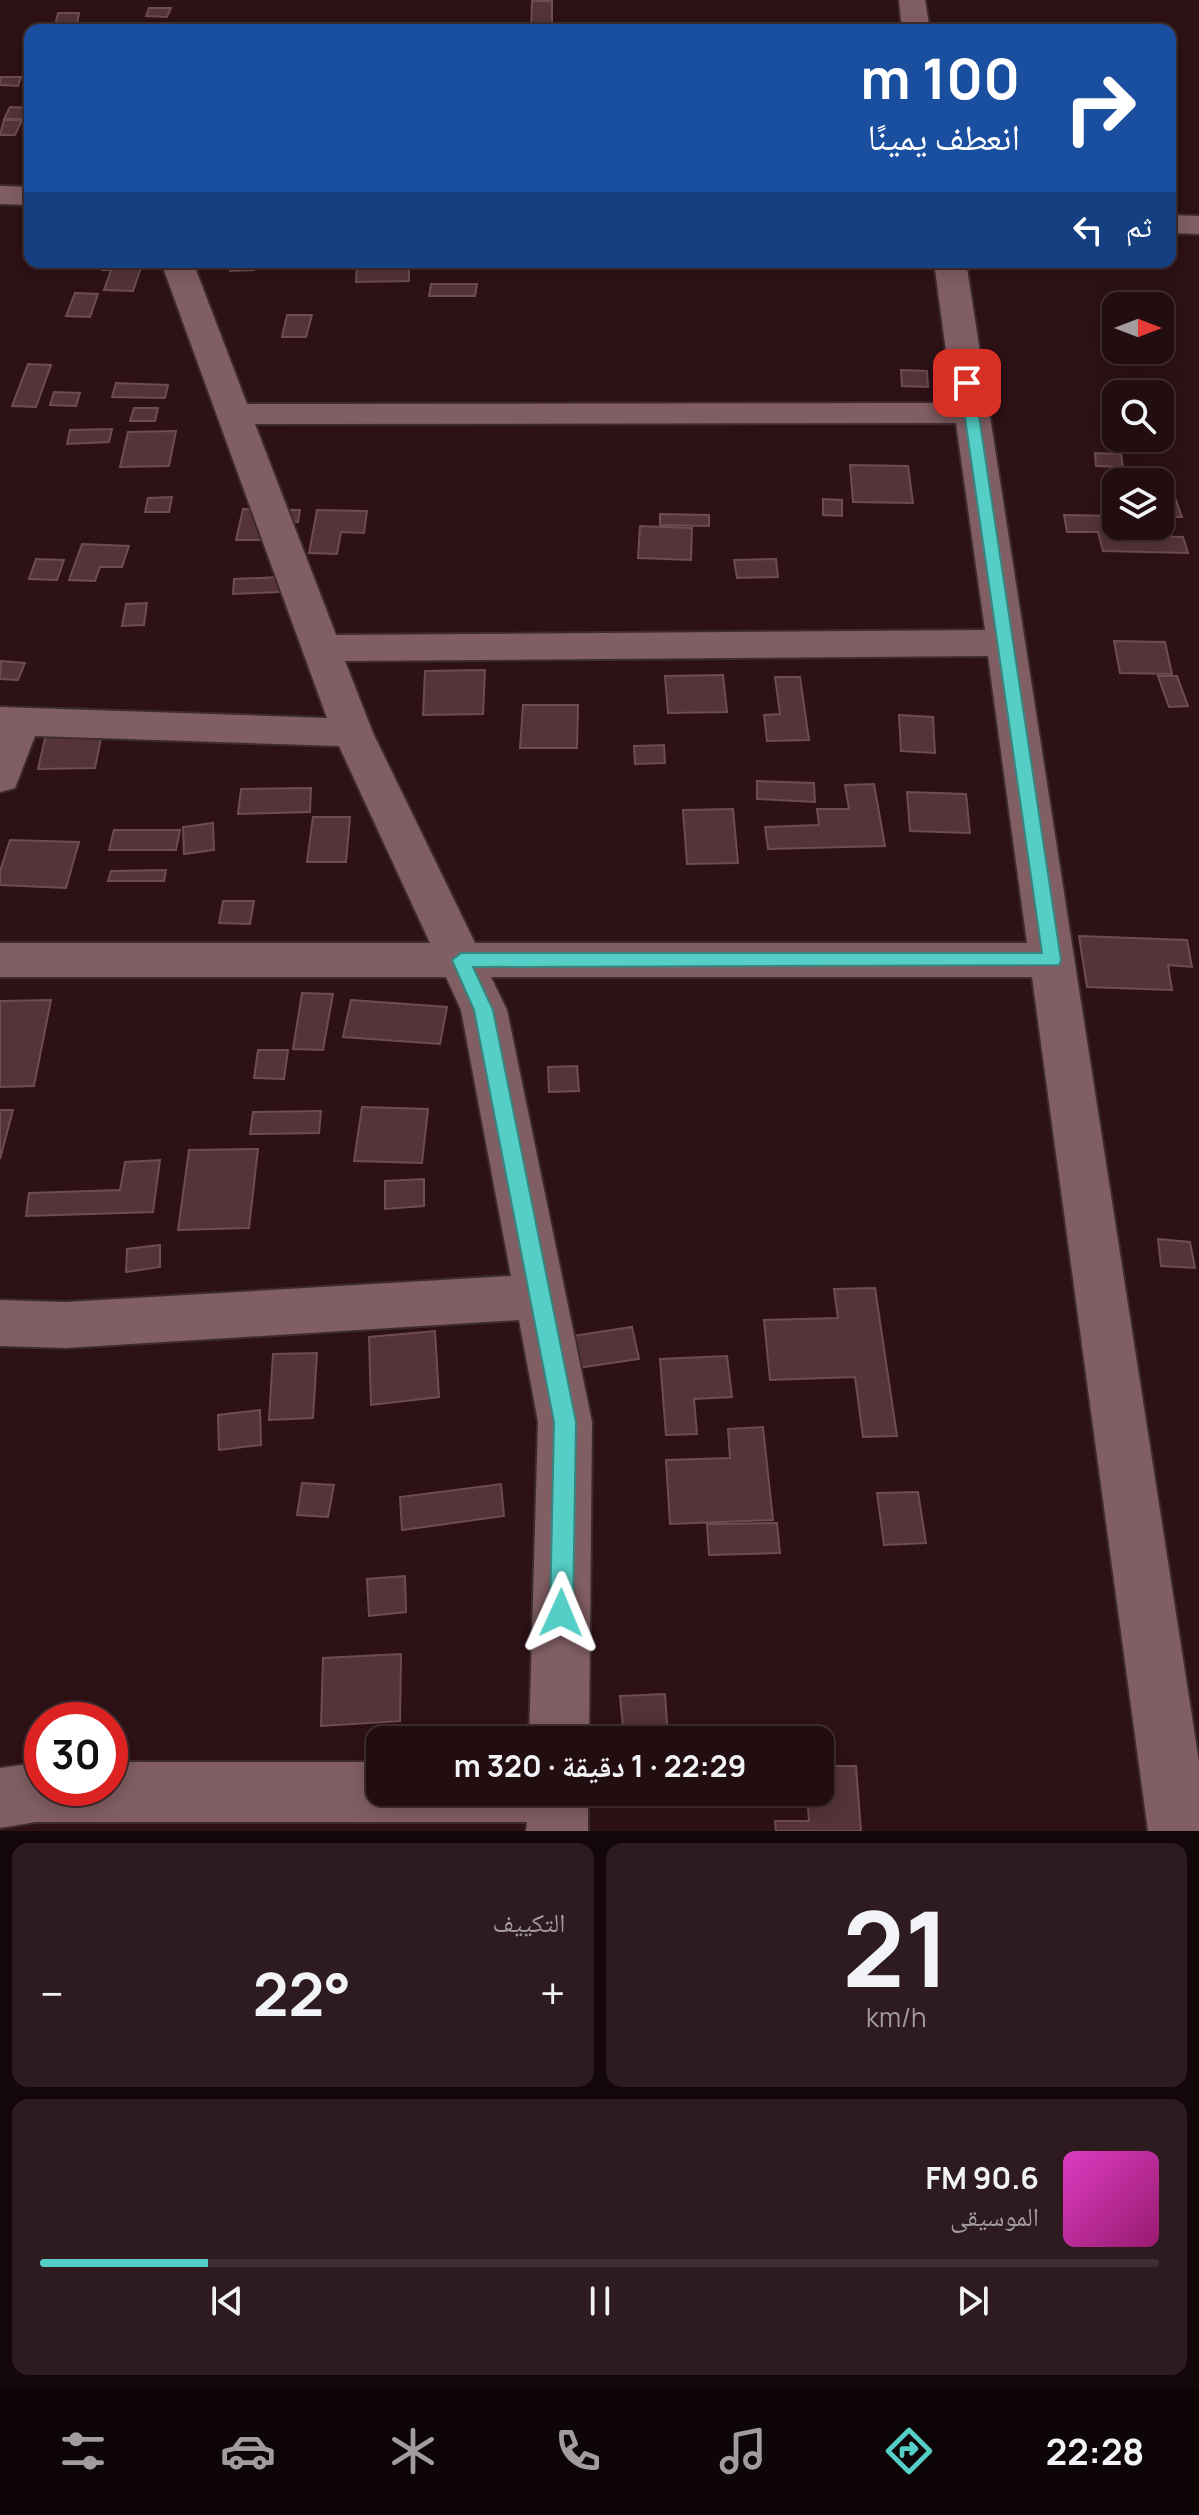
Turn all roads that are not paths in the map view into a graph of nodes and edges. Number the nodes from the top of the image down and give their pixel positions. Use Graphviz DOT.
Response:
graph roads {
  1 [pos="912,0"];
  2 [pos="915,24"];
  3 [pos="0,195"];
  4 [pos="24,196"];
  5 [pos="1176,224"];
  6 [pos="1199,225"];
  7 [pos="179,268"];
  8 [pos="951,268"];
  9 [pos="972,413"];
  10 [pos="234,414"];
  11 [pos="1005,643"];
  12 [pos="321,648"];
  13 [pos="10,721"];
  14 [pos="353,733"];
  15 [pos="0,778"];
  16 [pos="0,960"];
  17 [pos="461,960"];
  18 [pos="1052,960"];
  19 [pos="540,1296"];
  20 [pos="0,1323"];
  21 [pos="559,1726"];
  22 [pos="0,1798"];
  23 [pos="557,1831"];
  24 [pos="1179,1831"];
  1 -- 2 [label="street"];
  3 -- 4 [label="street"];
  5 -- 6 [label="street"];
  7 -- 10 [label="street"];
  8 -- 9 [label="street"];
  9 -- 10 [label="street"];
  9 -- 11 [label="street"];
  10 -- 12 [label="street"];
  11 -- 12 [label="street"];
  11 -- 18 [label="street"];
  12 -- 14 [label="street"];
  13 -- 14 [label="street"];
  13 -- 15 [label="street"];
  14 -- 17 [label="street"];
  16 -- 17 [label="street"];
  17 -- 18 [label="street"];
  17 -- 19 [label="street"];
  18 -- 24 [label="street"];
  19 -- 20 [label="street"];
  19 -- 21 [label="street"];
  22 -- 23 [label="street"];
}
